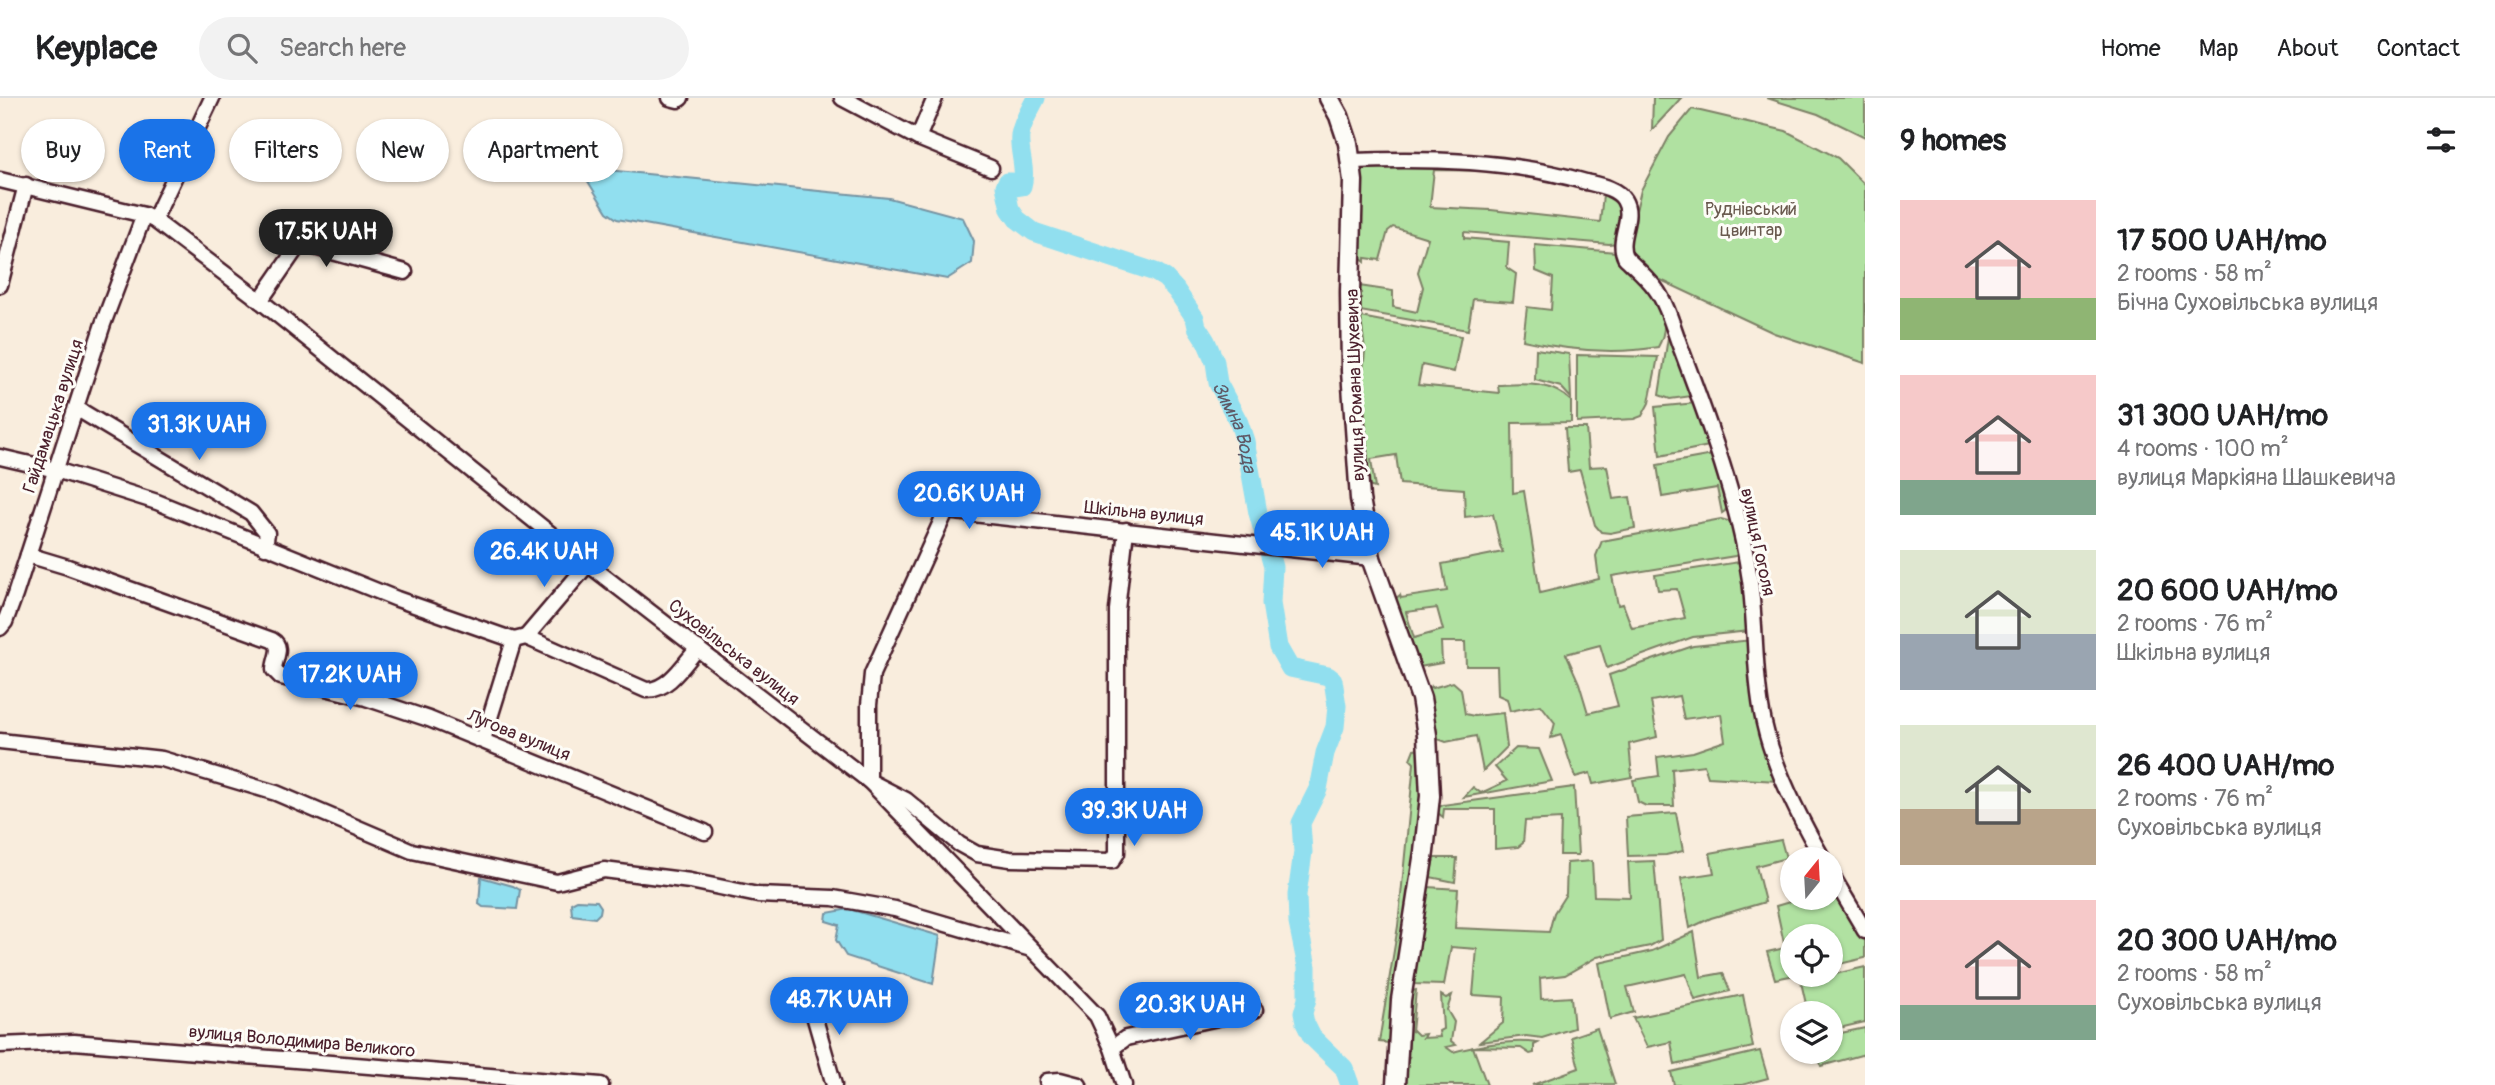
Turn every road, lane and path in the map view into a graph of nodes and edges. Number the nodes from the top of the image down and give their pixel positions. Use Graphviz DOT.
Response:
graph roads {
  1 [pos="212,98"];
  2 [pos="670,98"];
  3 [pos="681,98"];
  4 [pos="842,98"];
  5 [pos="935,98"];
  6 [pos="1329,98"];
  7 [pos="918,138"];
  8 [pos="1352,161"];
  9 [pos="991,168"];
  10 [pos="0,180"];
  11 [pos="26,186"];
  12 [pos="149,217"];
  13 [pos="405,272"];
  14 [pos="0,285"];
  15 [pos="260,301"];
  16 [pos="76,408"];
  17 [pos="0,457"];
  18 [pos="56,470"];
  19 [pos="1126,530"];
  20 [pos="265,547"];
  21 [pos="28,555"];
  22 [pos="1371,558"];
  23 [pos="588,565"];
  24 [pos="0,628"];
  25 [pos="520,639"];
  26 [pos="698,648"];
  27 [pos="483,740"];
  28 [pos="0,741"];
  29 [pos="869,780"];
  30 [pos="705,832"];
  31 [pos="1816,847"];
  32 [pos="1843,894"];
  33 [pos="1865,931"];
  34 [pos="1033,950"];
  35 [pos="809,998"];
  36 [pos="1255,1010"];
  37 [pos="0,1045"];
  38 [pos="1112,1048"];
  39 [pos="1047,1081"];
  40 [pos="601,1085"];
  41 [pos="834,1085"];
  42 [pos="1079,1085"];
  43 [pos="1124,1085"];
  44 [pos="1396,1085"];
  1 -- 12 [label="street, Гайдамацька вулиця"];
  2 -- 3 [label="street"];
  4 -- 7 [label="street"];
  5 -- 7 [label="street"];
  6 -- 8 [label="main road, вулиця Романа Шухевича"];
  7 -- 9 [label="street"];
  8 -- 22 [label="main road, вулиця Романа Шухевича"];
  8 -- 31 [label="street, вулиця Гоголя"];
  10 -- 11 [label="street, Суховільська вулиця"];
  11 -- 12 [label="street, Суховільська вулиця"];
  11 -- 14 [label="street"];
  12 -- 15 [label="street, Суховільська вулиця"];
  12 -- 16 [label="street, Гайдамацька вулиця"];
  13 -- 15 [label="street"];
  15 -- 23 [label="street, Суховільська вулиця"];
  16 -- 18 [label="street, Гайдамацька вулиця"];
  16 -- 20 [label="street"];
  17 -- 18 [label="street"];
  18 -- 20 [label="street"];
  18 -- 21 [label="street, Гайдамацька вулиця"];
  19 -- 22 [label="street, Шкільна вулиця"];
  19 -- 29 [label="street, Шкільна вулиця"];
  19 -- 29 [label="street"];
  20 -- 25 [label="street"];
  21 -- 24 [label="street, Гайдамацька вулиця"];
  21 -- 27 [label="street, Лугова вулиця"];
  22 -- 44 [label="main road, вулиця Романа Шухевича"];
  23 -- 25 [label="street"];
  23 -- 26 [label="street, Суховільська вулиця"];
  25 -- 26 [label="street"];
  25 -- 27 [label="street"];
  26 -- 29 [label="street, Суховільська вулиця"];
  27 -- 30 [label="street, Лугова вулиця"];
  28 -- 34 [label="street"];
  29 -- 34 [label="street, Суховільська вулиця"];
  32 -- 33 [label="street"];
  34 -- 38 [label="street, Суховільська вулиця"];
  35 -- 41 [label="street"];
  36 -- 38 [label="street"];
  37 -- 40 [label="street, вулиця Володимира Великого"];
  38 -- 43 [label="street, Суховільська вулиця"];
  39 -- 42 [label="street"];
}
